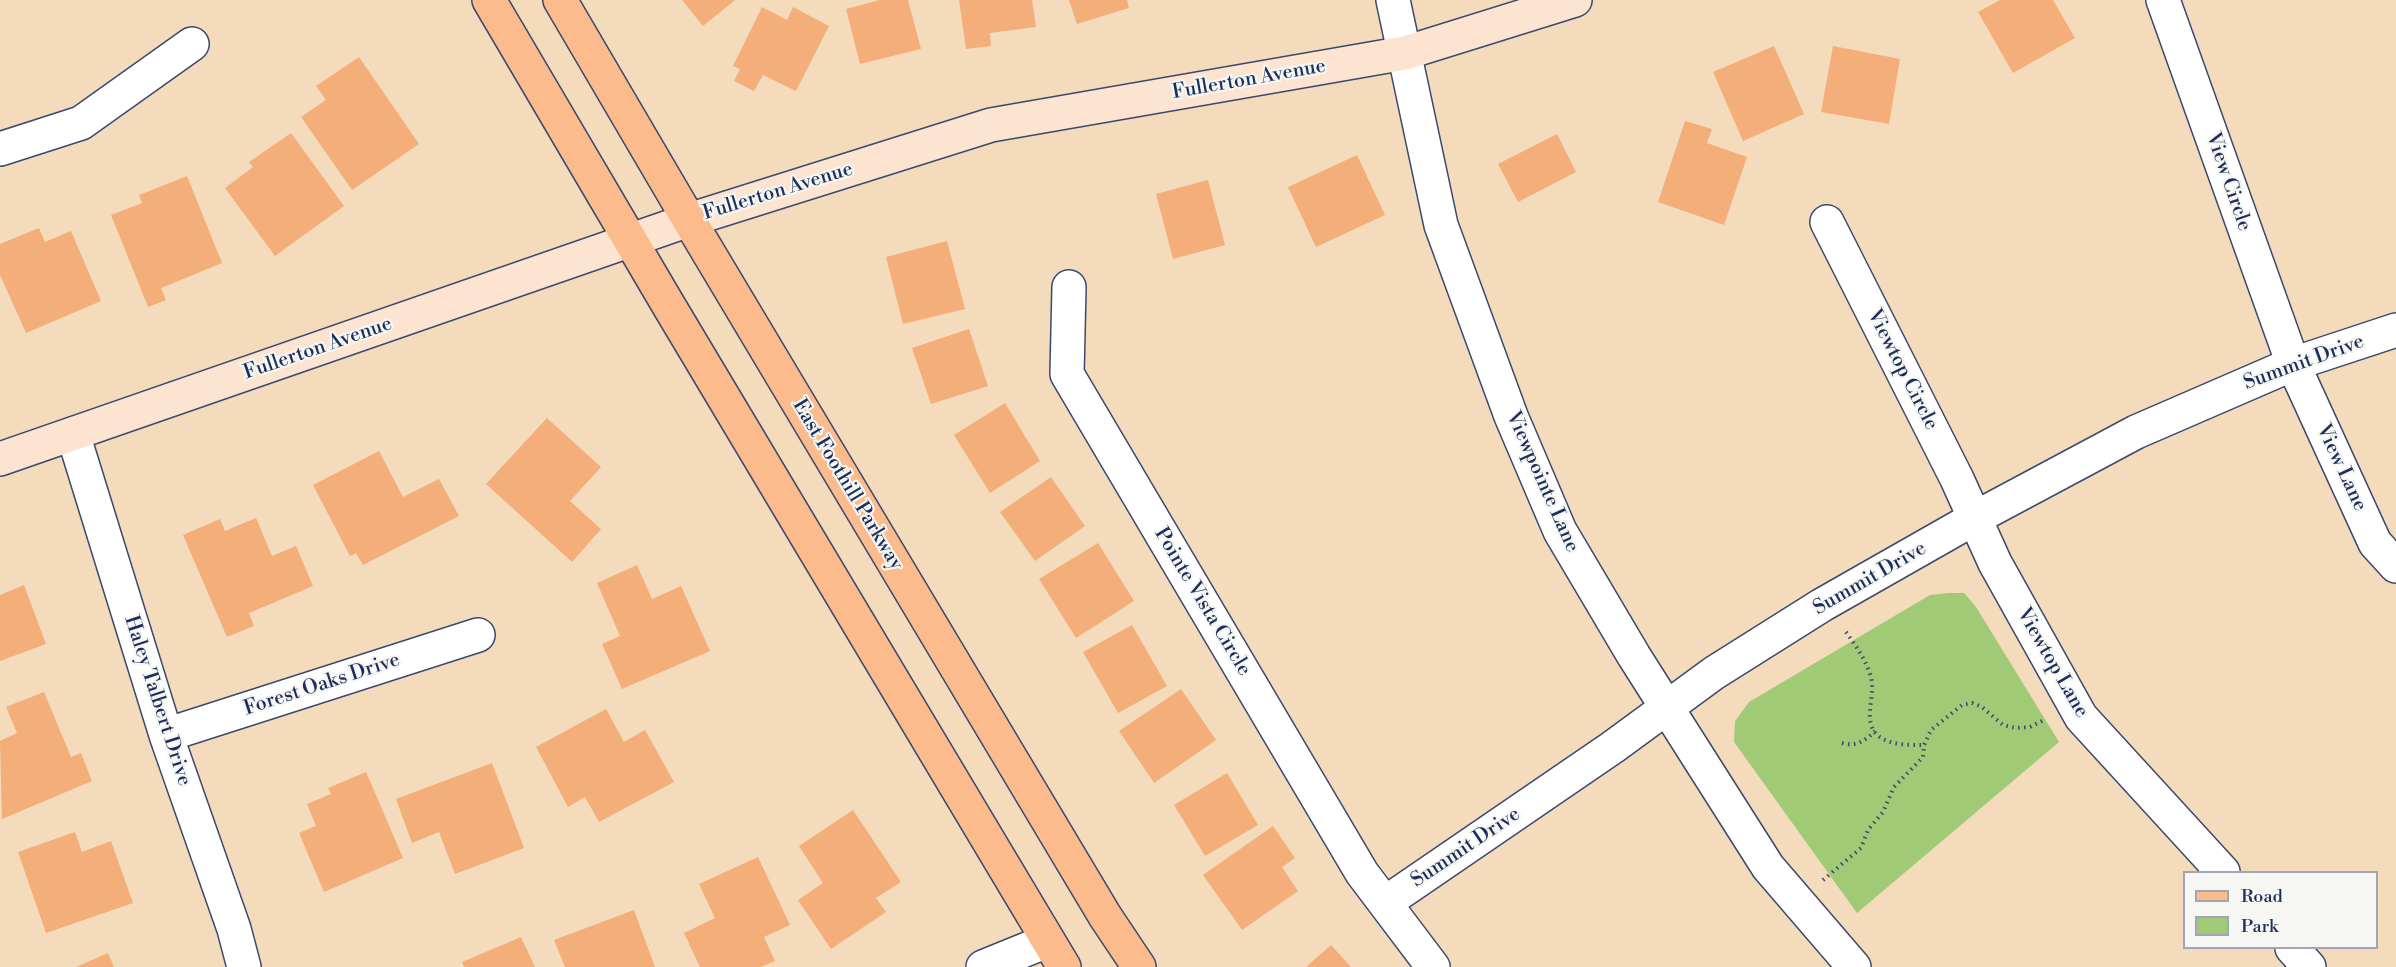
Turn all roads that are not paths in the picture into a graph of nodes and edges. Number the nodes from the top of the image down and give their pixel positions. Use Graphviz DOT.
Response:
graph roads {
  1 [pos="489,0"];
  2 [pos="560,0"];
  3 [pos="1393,0"];
  4 [pos="1575,0"];
  5 [pos="2163,0"];
  6 [pos="192,44"];
  7 [pos="1405,52"];
  8 [pos="0,149"];
  9 [pos="689,220"];
  10 [pos="1827,222"];
  11 [pos="631,242"];
  12 [pos="1069,287"];
  13 [pos="2396,330"];
  14 [pos="2293,364"];
  15 [pos="73,434"];
  16 [pos="0,459"];
  17 [pos="1975,518"];
  18 [pos="2396,566"];
  19 [pos="478,635"];
  20 [pos="1667,706"];
  21 [pos="166,735"];
  22 [pos="2221,871"];
  23 [pos="1385,903"];
  24 [pos="2293,949"];
  25 [pos="1055,954"];
  26 [pos="244,967"];
  27 [pos="983,967"];
  28 [pos="1138,967"];
  29 [pos="1433,967"];
  30 [pos="1854,967"];
  31 [pos="2309,967"];
  1 -- 11 [label="main road"];
  2 -- 9 [label="main road, East Foothill Parkway"];
  3 -- 7 [label="street, Viewpointe Lane"];
  4 -- 7 [label="main road, Fullerton Avenue"];
  5 -- 14 [label="street, View Circle"];
  6 -- 8 [label="street"];
  7 -- 9 [label="main road, Fullerton Avenue"];
  7 -- 20 [label="street, Viewpointe Lane"];
  9 -- 11 [label="main road, Fullerton Avenue"];
  9 -- 28 [label="main road, East Foothill Parkway"];
  10 -- 17 [label="street, Viewtop Circle"];
  11 -- 15 [label="main road, Fullerton Avenue"];
  11 -- 25 [label="main road"];
  12 -- 23 [label="street, Pointe Vista Circle"];
  13 -- 14 [label="street, Summit Drive"];
  14 -- 17 [label="street, Summit Drive"];
  14 -- 18 [label="street, View Lane"];
  15 -- 16 [label="main road, Fullerton Avenue"];
  15 -- 21 [label="street, Haley Talbert Drive"];
  17 -- 20 [label="street, Summit Drive"];
  17 -- 22 [label="street, Viewtop Lane"];
  19 -- 21 [label="street, Forest Oaks Drive"];
  20 -- 23 [label="street, Summit Drive"];
  20 -- 30 [label="street, Viewpointe Lane"];
  21 -- 26 [label="street, Haley Talbert Drive"];
  23 -- 29 [label="street, Pointe Vista Circle"];
  24 -- 31 [label="street"];
  25 -- 27 [label="street"];
}
